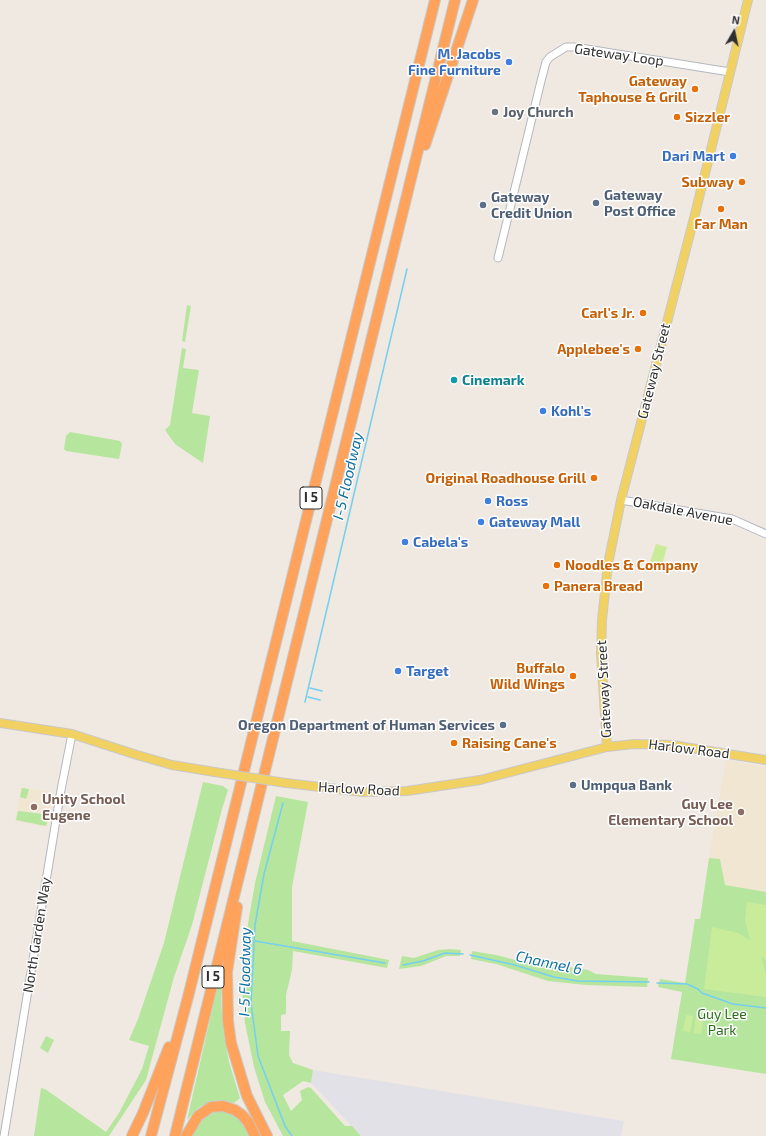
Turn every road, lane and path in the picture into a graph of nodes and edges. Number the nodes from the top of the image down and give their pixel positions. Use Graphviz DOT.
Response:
graph roads {
  1 [pos="429,0"];
  2 [pos="436,0"];
  3 [pos="454,0"];
  4 [pos="748,0"];
  5 [pos="473,1"];
  6 [pos="425,38"];
  7 [pos="730,72"];
  8 [pos="409,183"];
  9 [pos="498,258"];
  10 [pos="621,500"];
  11 [pos="766,534"];
  12 [pos="0,723"];
  13 [pos="72,734"];
  14 [pos="608,747"];
  15 [pos="766,760"];
  16 [pos="252,819"];
  17 [pos="188,997"];
  18 [pos="4,1136"];
  19 [pos="132,1136"];
  20 [pos="150,1136"];
  21 [pos="175,1136"];
  22 [pos="186,1136"];
  23 [pos="255,1136"];
  24 [pos="267,1136"];
  1 -- 6 [label="highway"];
  2 -- 6 [label="highway, I 5"];
  3 -- 8 [label="highway, I 5"];
  4 -- 7 [label="main road, Gateway Street"];
  5 -- 8 [label="highway"];
  6 -- 17 [label="highway, I 5"];
  7 -- 9 [label="street, Gateway Loop"];
  7 -- 10 [label="main road, Gateway Street"];
  8 -- 16 [label="highway, I 5"];
  10 -- 11 [label="street, Oakdale Avenue"];
  10 -- 14 [label="main road, Gateway Street"];
  12 -- 13 [label="main road, Harlow Road"];
  13 -- 14 [label="main road, Harlow Road, bridge"];
  13 -- 18 [label="street, North Garden Way"];
  14 -- 15 [label="main road, Harlow Road"];
  16 -- 21 [label="highway, I 5"];
  16 -- 24 [label="highway"];
  17 -- 19 [label="highway"];
  17 -- 20 [label="highway, I 5"];
  22 -- 23 [label="highway"];
}
